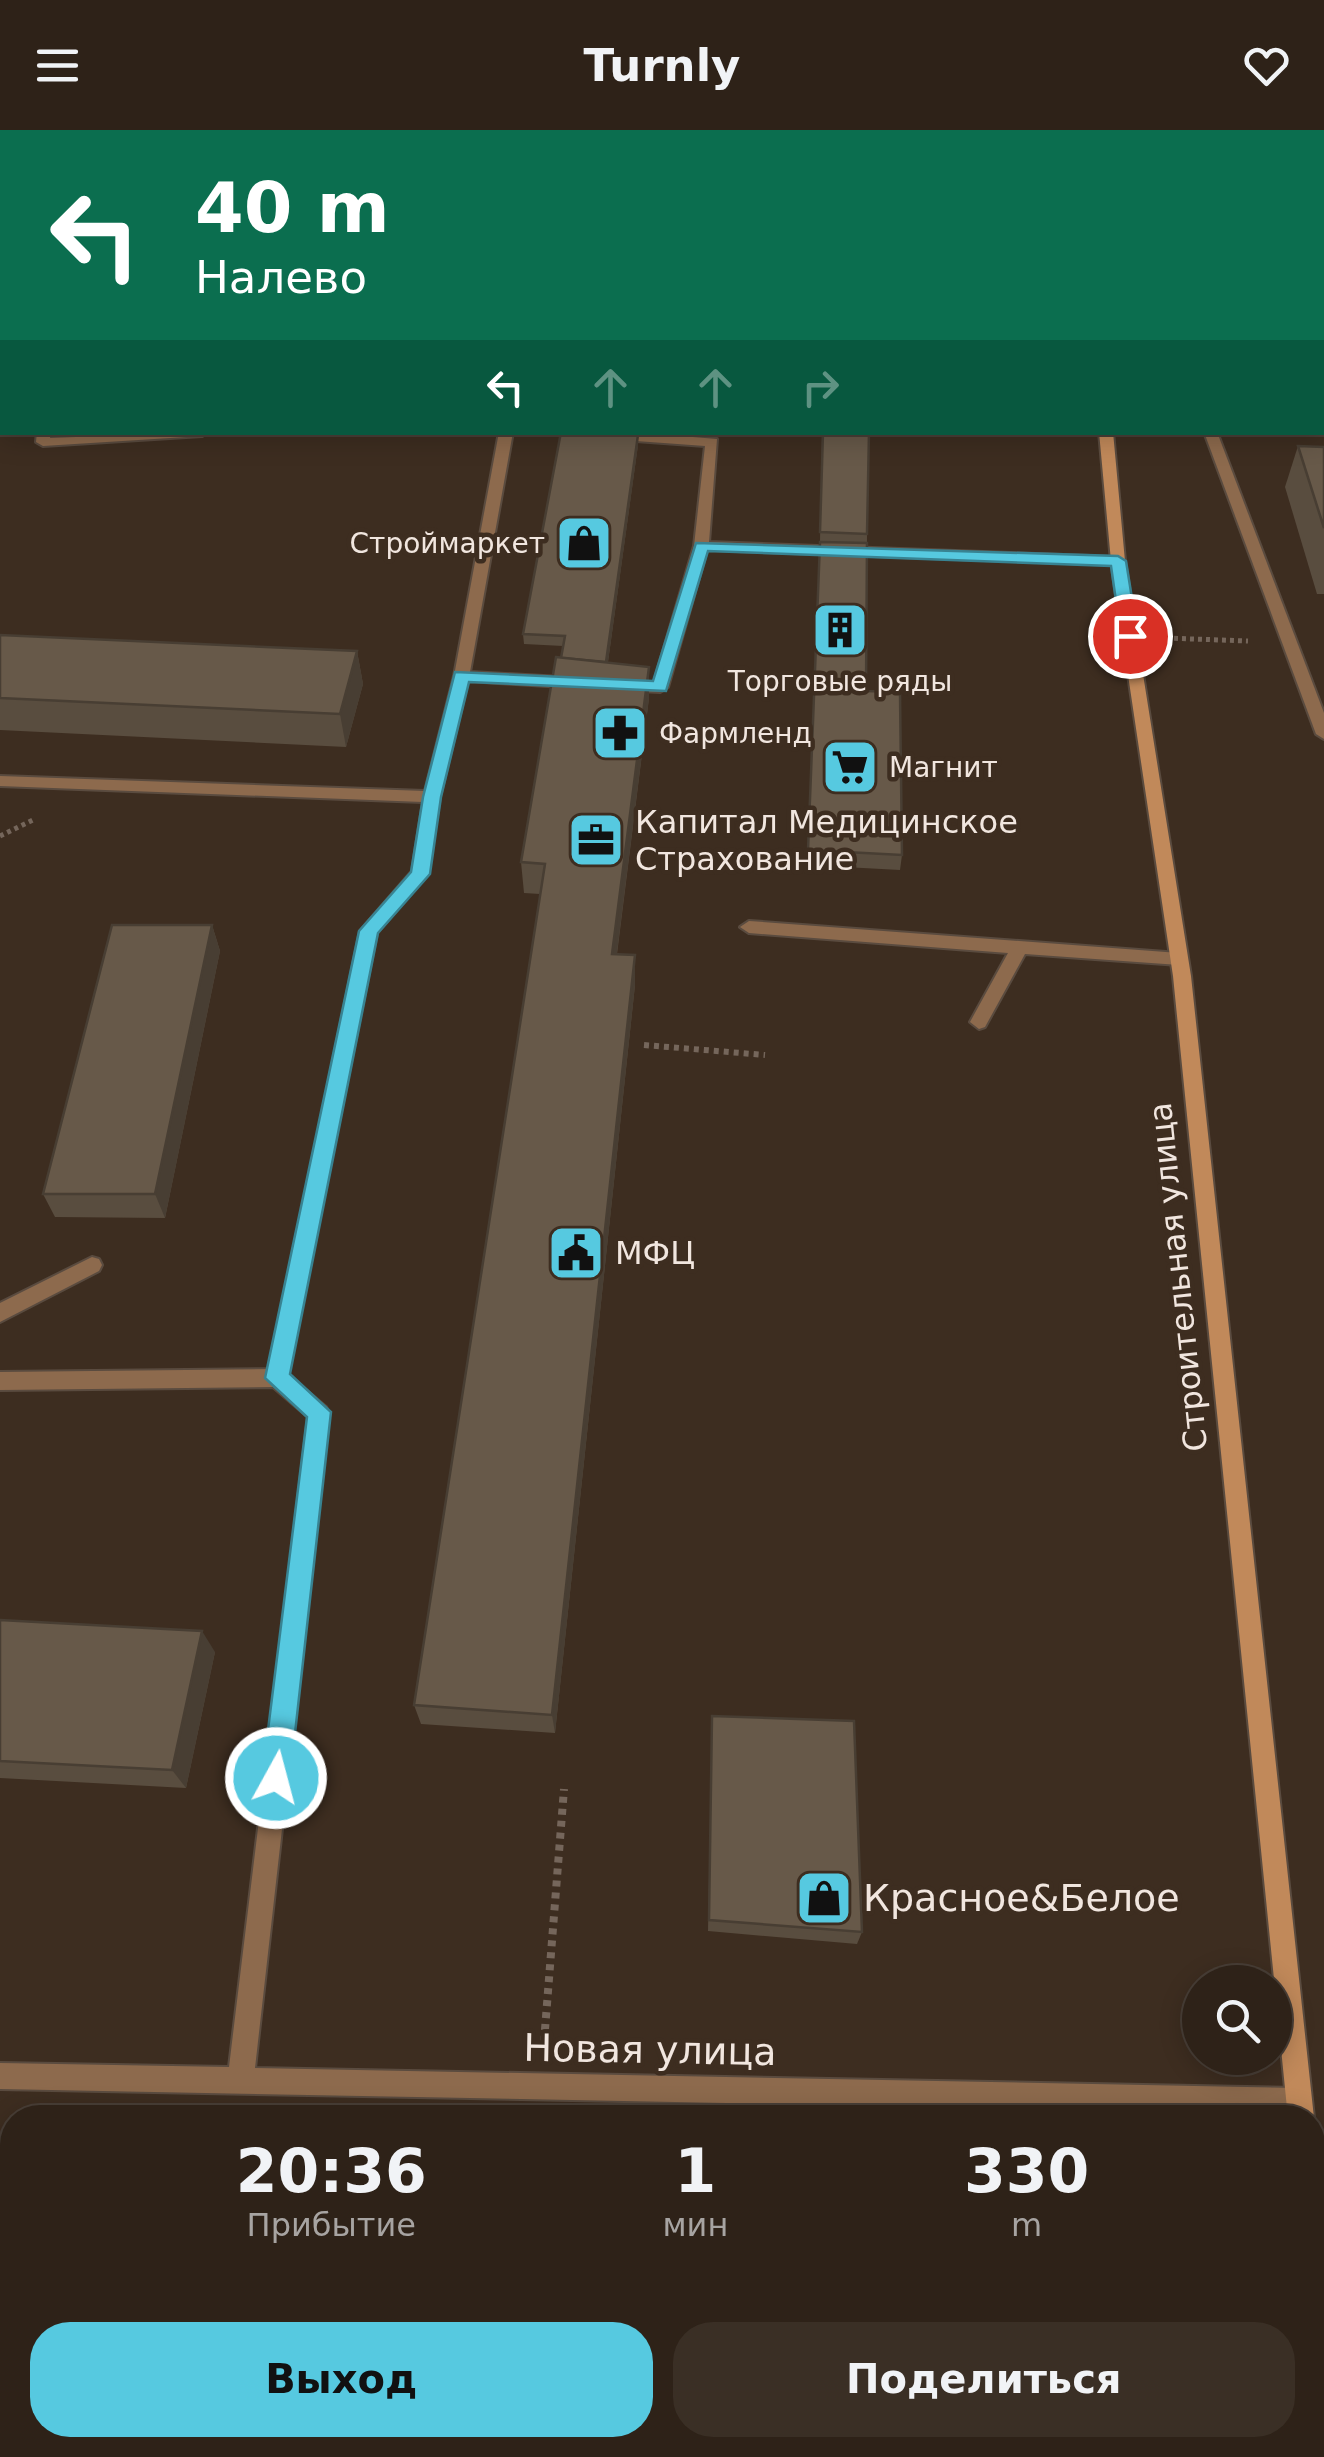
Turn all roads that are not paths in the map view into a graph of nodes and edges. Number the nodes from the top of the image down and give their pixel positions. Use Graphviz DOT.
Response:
graph roads {
  1 [pos="44,435"];
  2 [pos="155,435"];
  3 [pos="505,435"];
  4 [pos="608,435"];
  5 [pos="1106,435"];
  6 [pos="1211,435"];
  7 [pos="702,546"];
  8 [pos="1118,561"];
  9 [pos="462,676"];
  10 [pos="1324,734"];
  11 [pos="0,781"];
  12 [pos="432,797"];
  13 [pos="749,927"];
  14 [pos="1020,947"];
  15 [pos="1179,960"];
  16 [pos="979,1022"];
  17 [pos="92,1265"];
  18 [pos="0,1313"];
  19 [pos="277,1378"];
  20 [pos="0,1381"];
  21 [pos="0,2076"];
  22 [pos="240,2079"];
  23 [pos="1174,2105"];
  24 [pos="1300,2105"];
  1 -- 2 [label="street"];
  3 -- 9 [label="street"];
  4 -- 7 [label="street"];
  5 -- 8 [label="street, Строительная улица"];
  6 -- 10 [label="street"];
  7 -- 8 [label="street"];
  7 -- 9 [label="street"];
  8 -- 15 [label="street, Строительная улица"];
  9 -- 12 [label="street"];
  11 -- 12 [label="street"];
  12 -- 19 [label="street"];
  13 -- 14 [label="street"];
  14 -- 15 [label="street"];
  14 -- 16 [label="street"];
  15 -- 24 [label="street, Строительная улица"];
  17 -- 18 [label="street"];
  19 -- 20 [label="street"];
  19 -- 22 [label="street"];
  21 -- 22 [label="street, Новая улица"];
  22 -- 23 [label="street, Новая улица"];
}
